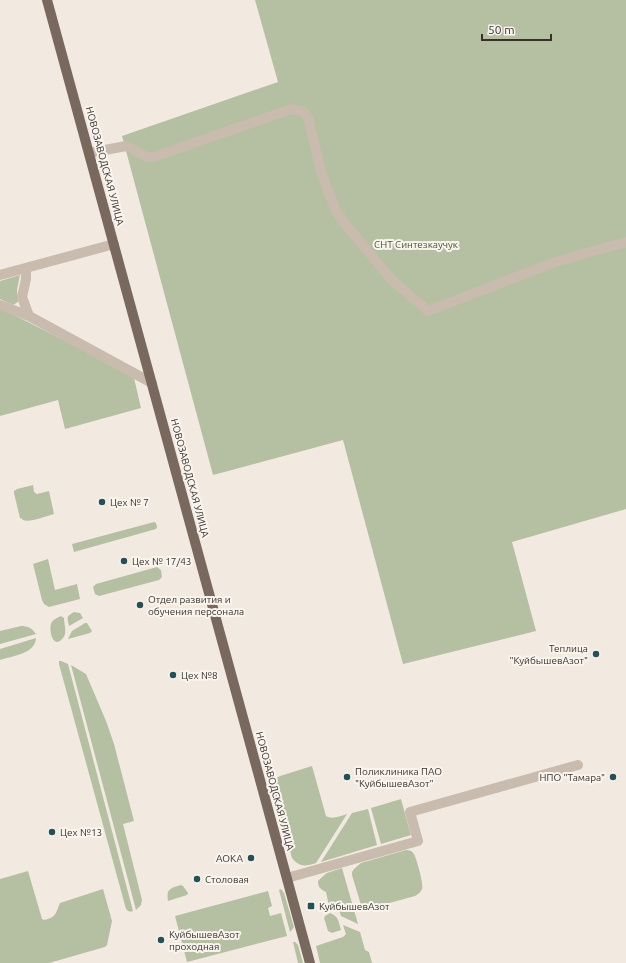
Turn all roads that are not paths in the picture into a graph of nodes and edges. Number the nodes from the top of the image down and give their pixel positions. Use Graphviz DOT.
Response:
graph roads {
  1 [pos="46,0"];
  2 [pos="89,153"];
  3 [pos="626,242"];
  4 [pos="114,244"];
  5 [pos="26,268"];
  6 [pos="0,275"];
  7 [pos="0,305"];
  8 [pos="29,316"];
  9 [pos="152,383"];
  10 [pos="578,765"];
  11 [pos="287,878"];
  12 [pos="310,963"];
  1 -- 2 [label="main road, НОВОЗАВОДСКАЯ УЛИЦА"];
  2 -- 3 [label="street"];
  2 -- 4 [label="main road, НОВОЗАВОДСКАЯ УЛИЦА"];
  4 -- 5 [label="street"];
  4 -- 9 [label="main road, НОВОЗАВОДСКАЯ УЛИЦА"];
  5 -- 6 [label="street"];
  5 -- 8 [label="street"];
  7 -- 8 [label="street"];
  8 -- 9 [label="street"];
  9 -- 11 [label="main road, НОВОЗАВОДСКАЯ УЛИЦА"];
  10 -- 11 [label="street"];
  11 -- 12 [label="main road, НОВОЗАВОДСКАЯ УЛИЦА"];
}
